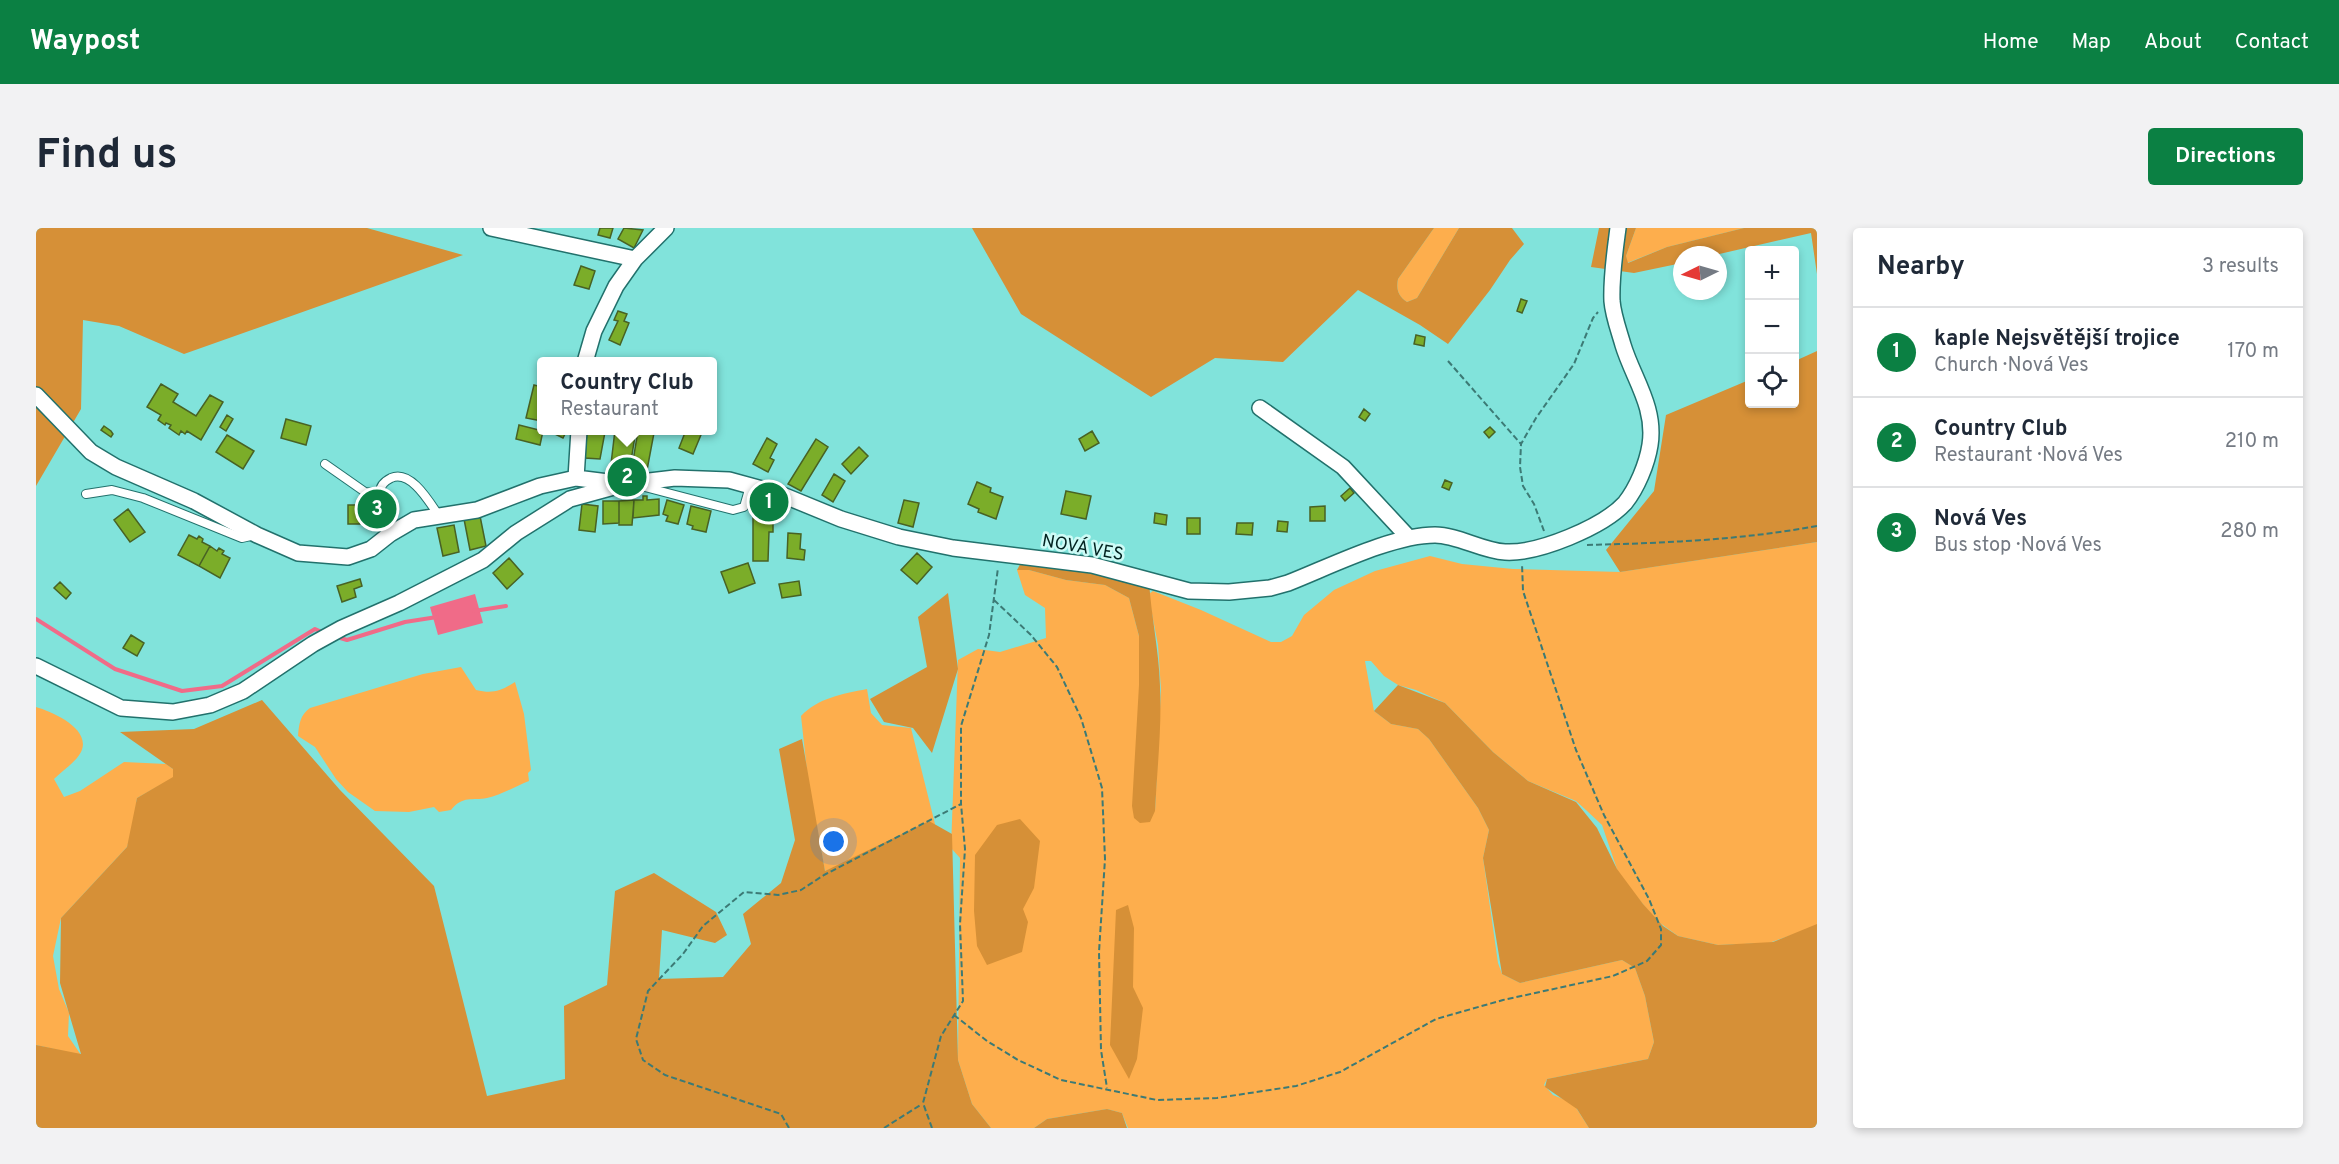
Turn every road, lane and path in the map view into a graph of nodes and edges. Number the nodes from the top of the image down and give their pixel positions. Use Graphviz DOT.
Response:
graph roads {
  1 [pos="491,228"];
  2 [pos="666,228"];
  3 [pos="1618,228"];
  4 [pos="635,259"];
  5 [pos="1612,302"];
  6 [pos="586,357"];
  7 [pos="1448,361"];
  8 [pos="36,395"];
  9 [pos="1260,408"];
  10 [pos="579,435"];
  11 [pos="1521,444"];
  12 [pos="325,464"];
  13 [pos="576,478"];
  14 [pos="627,484"];
  15 [pos="750,486"];
  16 [pos="86,494"];
  17 [pos="379,494"];
  18 [pos="439,516"];
  19 [pos="1817,526"];
  20 [pos="390,534"];
  21 [pos="256,535"];
  22 [pos="1409,538"];
  23 [pos="1573,542"];
  24 [pos="1543,547"];
  25 [pos="1522,553"];
  26 [pos="1000,554"];
  27 [pos="994,600"];
  28 [pos="36,666"];
  29 [pos="961,804"];
  30 [pos="954,1015"];
  31 [pos="1107,1088"];
  32 [pos="923,1103"];
  33 [pos="789,1128"];
  34 [pos="884,1128"];
  35 [pos="932,1128"];
  1 -- 4 [label="street"];
  2 -- 4 [label="street"];
  3 -- 5 [label="street, NOVÁ VES"];
  4 -- 6 [label="street"];
  5 -- 11 [label="path"];
  5 -- 23 [label="street, NOVÁ VES"];
  7 -- 11 [label="path"];
  8 -- 21 [label="street, NOVÁ VES"];
  9 -- 22 [label="street"];
  10 -- 13 [label="street"];
  11 -- 24 [label="path"];
  12 -- 17 [label="lane"];
  13 -- 14 [label="street, NOVÁ VES"];
  13 -- 18 [label="street, NOVÁ VES"];
  14 -- 15 [label="street, NOVÁ VES"];
  14 -- 15 [label="lane, NOVÁ VES"];
  14 -- 28 [label="street, NOVÁ VES"];
  15 -- 26 [label="street, NOVÁ VES"];
  16 -- 21 [label="lane"];
  17 -- 18 [label="lane"];
  17 -- 20 [label="lane"];
  18 -- 20 [label="street, NOVÁ VES"];
  19 -- 23 [label="path"];
  20 -- 21 [label="street, NOVÁ VES"];
  22 -- 25 [label="street, NOVÁ VES"];
  22 -- 26 [label="street, NOVÁ VES"];
  23 -- 24 [label="street, NOVÁ VES"];
  24 -- 25 [label="street, NOVÁ VES"];
  25 -- 31 [label="path"];
  26 -- 27 [label="path"];
  27 -- 29 [label="path"];
  27 -- 31 [label="path"];
  29 -- 30 [label="path"];
  29 -- 33 [label="path"];
  30 -- 31 [label="path"];
  30 -- 32 [label="path"];
  32 -- 34 [label="path"];
  32 -- 35 [label="path"];
}
